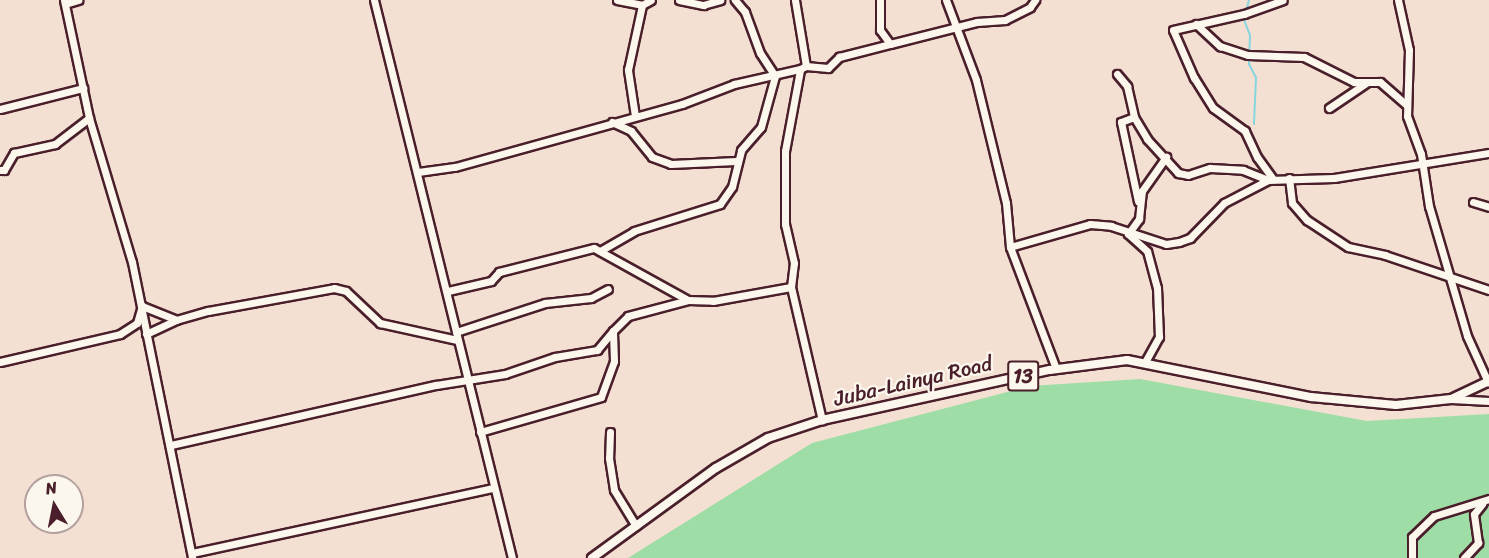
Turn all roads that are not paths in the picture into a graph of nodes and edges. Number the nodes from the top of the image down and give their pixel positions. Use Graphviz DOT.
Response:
graph roads {
  1 [pos="78,0"];
  2 [pos="374,0"];
  3 [pos="617,0"];
  4 [pos="651,0"];
  5 [pos="679,0"];
  6 [pos="720,0"];
  7 [pos="735,0"];
  8 [pos="795,0"];
  9 [pos="880,0"];
  10 [pos="946,0"];
  11 [pos="1035,0"];
  12 [pos="1283,0"];
  13 [pos="1398,0"];
  14 [pos="65,2"];
  15 [pos="642,5"];
  16 [pos="1196,24"];
  17 [pos="955,30"];
  18 [pos="890,45"];
  19 [pos="803,68"];
  20 [pos="1117,74"];
  21 [pos="775,76"];
  22 [pos="1366,83"];
  23 [pos="83,88"];
  24 [pos="1406,105"];
  25 [pos="1329,108"];
  26 [pos="0,109"];
  27 [pos="634,116"];
  28 [pos="1134,117"];
  29 [pos="89,118"];
  30 [pos="612,122"];
  31 [pos="1489,153"];
  32 [pos="1166,157"];
  33 [pos="736,161"];
  34 [pos="1423,167"];
  35 [pos="0,170"];
  36 [pos="418,172"];
  37 [pos="1289,178"];
  38 [pos="1271,179"];
  39 [pos="1473,202"];
  40 [pos="1489,207"];
  41 [pos="1140,209"];
  42 [pos="1128,234"];
  43 [pos="1010,247"];
  44 [pos="600,251"];
  45 [pos="1451,276"];
  46 [pos="791,287"];
  47 [pos="608,289"];
  48 [pos="1489,290"];
  49 [pos="448,291"];
  50 [pos="688,300"];
  51 [pos="142,306"];
  52 [pos="176,320"];
  53 [pos="613,330"];
  54 [pos="146,334"];
  55 [pos="457,336"];
  56 [pos="0,362"];
  57 [pos="1145,362"];
  58 [pos="1056,369"];
  59 [pos="1489,381"];
  60 [pos="470,382"];
  61 [pos="1451,399"];
  62 [pos="1489,401"];
  63 [pos="822,420"];
  64 [pos="480,432"];
  65 [pos="610,432"];
  66 [pos="171,445"];
  67 [pos="492,488"];
  68 [pos="1489,499"];
  69 [pos="636,526"];
  70 [pos="192,556"];
  71 [pos="595,557"];
  72 [pos="512,558"];
  73 [pos="1413,558"];
  74 [pos="1464,558"];
  1 -- 14 [label="street"];
  2 -- 36 [label="street"];
  3 -- 15 [label="street"];
  4 -- 15 [label="street"];
  5 -- 6 [label="street"];
  7 -- 21 [label="street"];
  8 -- 19 [label="street"];
  9 -- 18 [label="street"];
  10 -- 17 [label="street"];
  11 -- 17 [label="street"];
  12 -- 16 [label="street"];
  13 -- 24 [label="street"];
  14 -- 23 [label="street"];
  15 -- 27 [label="street"];
  16 -- 22 [label="street"];
  16 -- 38 [label="street"];
  17 -- 18 [label="street"];
  17 -- 43 [label="street"];
  18 -- 19 [label="street"];
  19 -- 21 [label="street"];
  19 -- 46 [label="street"];
  20 -- 28 [label="street"];
  21 -- 27 [label="street"];
  21 -- 33 [label="street"];
  22 -- 24 [label="street"];
  22 -- 25 [label="street"];
  23 -- 26 [label="street"];
  23 -- 29 [label="street"];
  24 -- 34 [label="street"];
  27 -- 30 [label="street"];
  28 -- 32 [label="street"];
  28 -- 41 [label="street"];
  29 -- 35 [label="street"];
  29 -- 51 [label="street"];
  30 -- 33 [label="street"];
  30 -- 36 [label="street"];
  31 -- 34 [label="street"];
  32 -- 38 [label="street"];
  32 -- 41 [label="street"];
  33 -- 44 [label="street"];
  34 -- 37 [label="street"];
  34 -- 45 [label="street"];
  36 -- 49 [label="street"];
  37 -- 38 [label="street"];
  37 -- 45 [label="street"];
  38 -- 42 [label="street"];
  39 -- 40 [label="street"];
  41 -- 42 [label="street"];
  42 -- 43 [label="street"];
  42 -- 57 [label="street"];
  43 -- 58 [label="street"];
  44 -- 49 [label="street"];
  44 -- 50 [label="street"];
  45 -- 48 [label="street"];
  45 -- 59 [label="street"];
  46 -- 50 [label="street"];
  46 -- 63 [label="street"];
  47 -- 55 [label="street"];
  49 -- 55 [label="street"];
  50 -- 53 [label="street"];
  51 -- 52 [label="street"];
  51 -- 54 [label="street"];
  51 -- 56 [label="street"];
  52 -- 54 [label="street"];
  52 -- 55 [label="street"];
  53 -- 60 [label="street"];
  53 -- 64 [label="street"];
  54 -- 66 [label="street"];
  55 -- 60 [label="street"];
  57 -- 58 [label="main road, Juba-Lainya Road / 13"];
  57 -- 61 [label="main road, Juba-Lainya Road / 13"];
  58 -- 63 [label="main road, Juba-Lainya Road / 13"];
  59 -- 61 [label="main road, Juba-Lainya Road / 13"];
  60 -- 64 [label="street"];
  60 -- 66 [label="street"];
  61 -- 62 [label="street"];
  63 -- 69 [label="main road, Juba-Lainya Road / 13"];
  64 -- 67 [label="street"];
  65 -- 69 [label="street"];
  66 -- 70 [label="street"];
  67 -- 70 [label="street"];
  67 -- 72 [label="street"];
  68 -- 73 [label="street"];
  68 -- 74 [label="street"];
  69 -- 71 [label="main road, Juba-Lainya Road / 13"];
}
